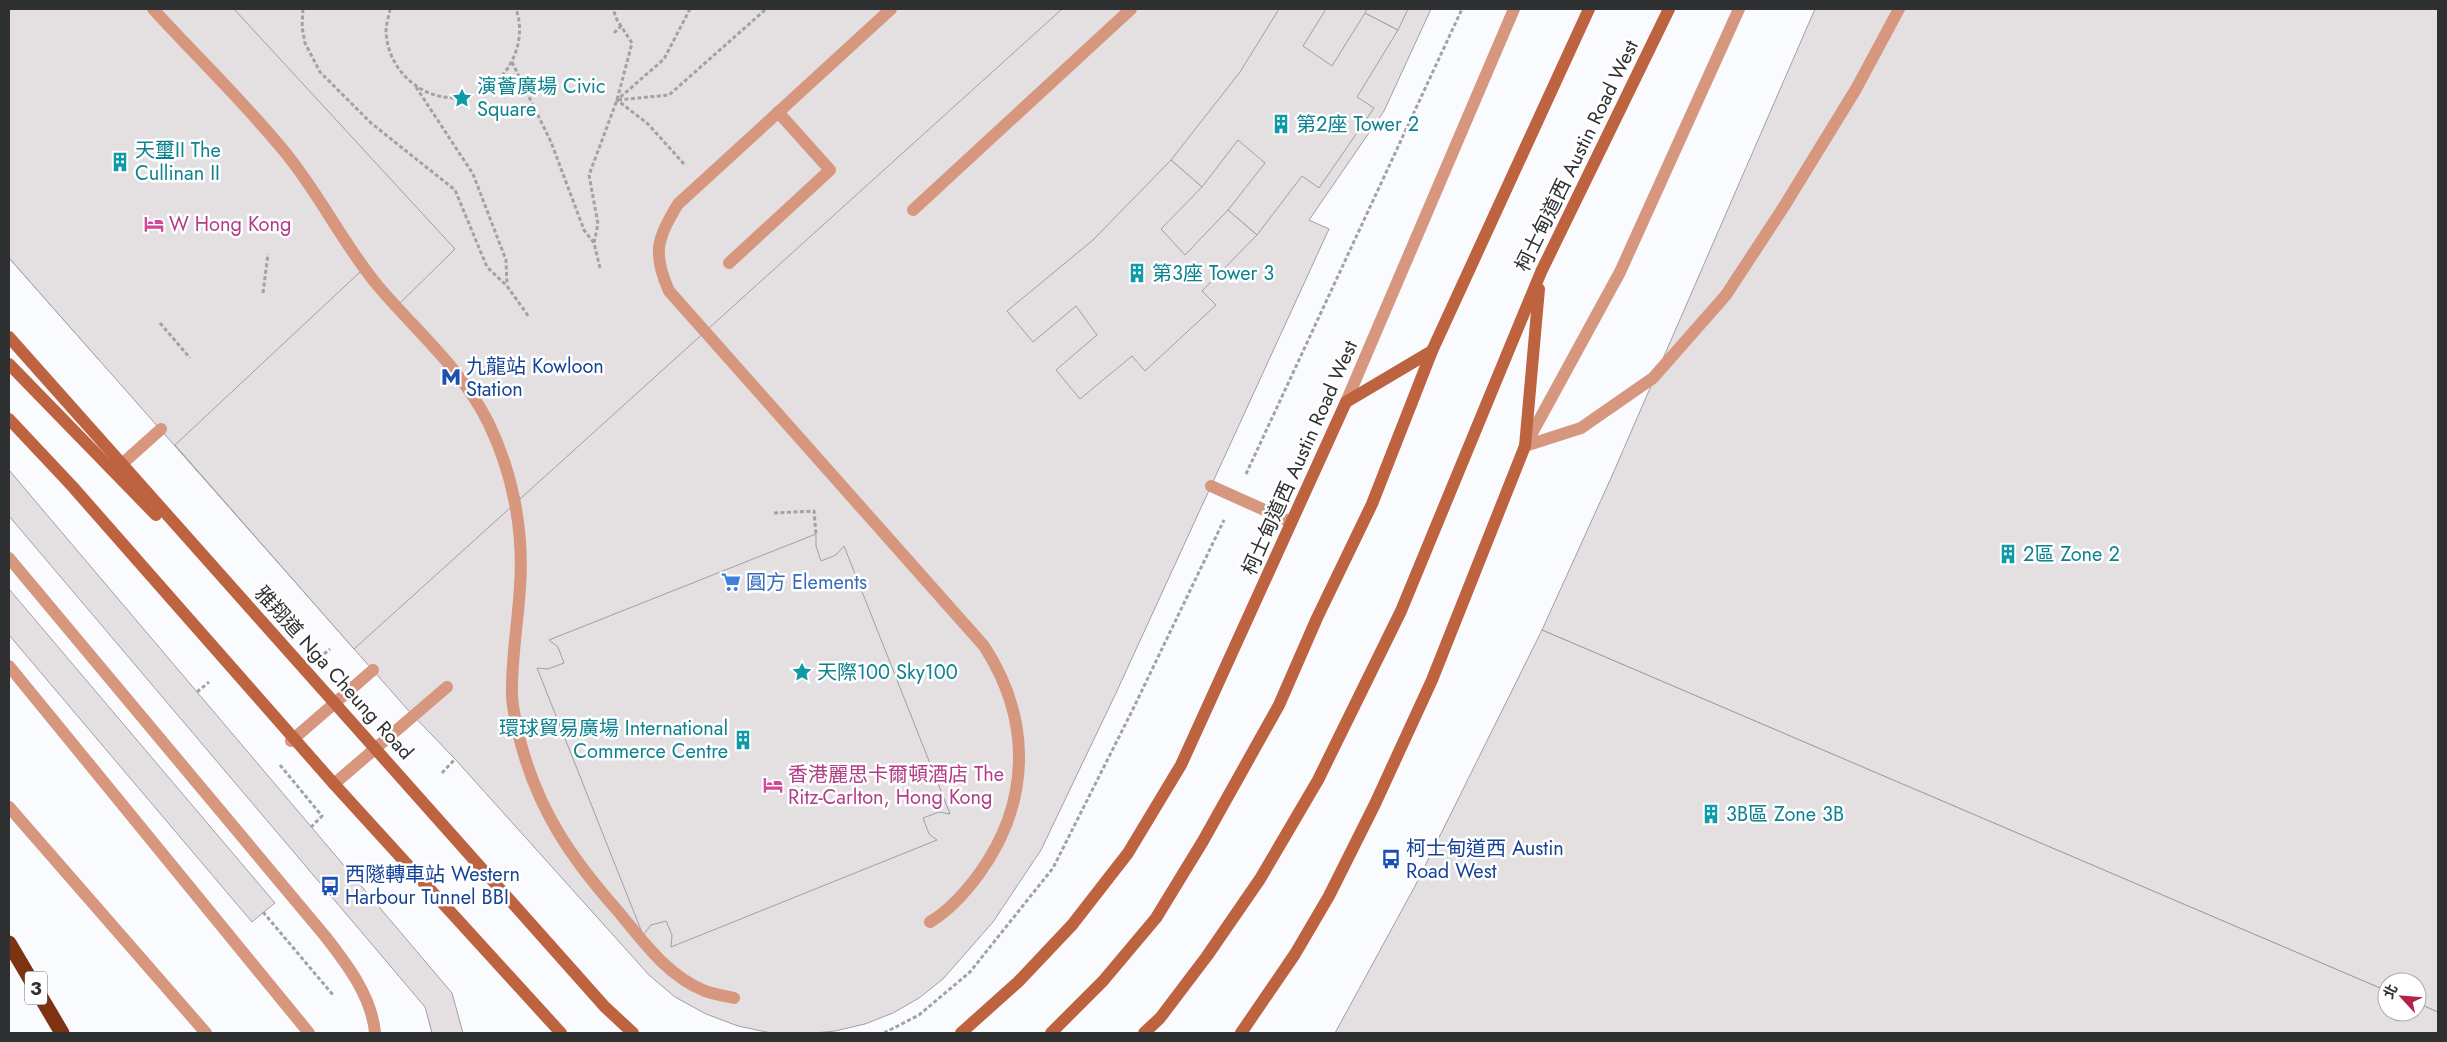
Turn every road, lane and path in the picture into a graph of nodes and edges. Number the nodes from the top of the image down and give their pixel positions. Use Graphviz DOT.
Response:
graph roads {
  1 [pos="153,9"];
  2 [pos="303,9"];
  3 [pos="390,9"];
  4 [pos="516,9"];
  5 [pos="613,9"];
  6 [pos="690,9"];
  7 [pos="766,9"];
  8 [pos="891,9"];
  9 [pos="1131,9"];
  10 [pos="1462,9"];
  11 [pos="1514,9"];
  12 [pos="1590,9"];
  13 [pos="1669,9"];
  14 [pos="1739,9"];
  15 [pos="1899,9"];
  16 [pos="621,26"];
  17 [pos="614,33"];
  18 [pos="512,62"];
  19 [pos="416,86"];
  20 [pos="618,100"];
  21 [pos="778,112"];
  22 [pos="684,164"];
  23 [pos="913,210"];
  24 [pos="594,243"];
  25 [pos="268,254"];
  26 [pos="729,263"];
  27 [pos="600,268"];
  28 [pos="1541,272"];
  29 [pos="507,286"];
  30 [pos="263,293"];
  31 [pos="529,316"];
  32 [pos="160,323"];
  33 [pos="9,337"];
  34 [pos="1432,351"];
  35 [pos="190,358"];
  36 [pos="9,364"];
  37 [pos="1346,402"];
  38 [pos="9,419"];
  39 [pos="9,426"];
  40 [pos="161,429"];
  41 [pos="1525,446"];
  42 [pos="122,464"];
  43 [pos="1211,486"];
  44 [pos="1235,496"];
  45 [pos="774,513"];
  46 [pos="1291,522"];
  47 [pos="816,534"];
  48 [pos="9,558"];
  49 [pos="9,666"];
  50 [pos="371,668"];
  51 [pos="213,686"];
  52 [pos="447,686"];
  53 [pos="197,692"];
  54 [pos="332,703"];
  55 [pos="408,710"];
  56 [pos="291,738"];
  57 [pos="371,747"];
  58 [pos="455,759"];
  59 [pos="276,761"];
  60 [pos="442,773"];
  61 [pos="330,782"];
  62 [pos="9,807"];
  63 [pos="311,826"];
  64 [pos="263,912"];
  65 [pos="930,922"];
  66 [pos="9,944"];
  67 [pos="329,990"];
  68 [pos="734,998"];
  69 [pos="62,1033"];
  70 [pos="206,1033"];
  71 [pos="309,1033"];
  72 [pos="375,1033"];
  73 [pos="551,1033"];
  74 [pos="561,1033"];
  75 [pos="623,1033"];
  76 [pos="633,1033"];
  77 [pos="884,1033"];
  78 [pos="961,1033"];
  79 [pos="1051,1033"];
  80 [pos="1144,1033"];
  81 [pos="1241,1033"];
  1 -- 68 [label="street"];
  2 -- 29 [label="path"];
  3 -- 19 [label="path"];
  4 -- 18 [label="path"];
  5 -- 16 [label="path"];
  6 -- 20 [label="path"];
  7 -- 20 [label="path"];
  8 -- 21 [label="street"];
  9 -- 23 [label="street"];
  10 -- 44 [label="path"];
  11 -- 37 [label="street, 柯士甸道西 Austin Road West"];
  12 -- 34 [label="main road"];
  13 -- 28 [label="main road, 柯士甸道西 Austin Road West"];
  14 -- 41 [label="street"];
  15 -- 41 [label="street"];
  16 -- 17 [label="path"];
  16 -- 20 [label="path"];
  18 -- 19 [label="path"];
  18 -- 24 [label="path"];
  19 -- 29 [label="path"];
  20 -- 22 [label="path"];
  20 -- 24 [label="path"];
  21 -- 26 [label="street"];
  21 -- 65 [label="street"];
  24 -- 27 [label="path"];
  25 -- 30 [label="path"];
  28 -- 41 [label="main road"];
  28 -- 80 [label="main road, 柯士甸道西 Austin Road West"];
  29 -- 31 [label="path"];
  32 -- 35 [label="path"];
  33 -- 42 [label="main road, 雅翔道 Nga Cheung Road"];
  34 -- 37 [label="main road"];
  34 -- 79 [label="main road"];
  36 -- 54 [label="main road, 雅翔道 Nga Cheung Road"];
  37 -- 46 [label="main road, 柯士甸道西 Austin Road West"];
  38 -- 56 [label="main road"];
  39 -- 56 [label="main road"];
  40 -- 42 [label="street"];
  41 -- 81 [label="main road"];
  42 -- 54 [label="main road, 雅翔道 Nga Cheung Road"];
  43 -- 44 [label="street"];
  44 -- 46 [label="street"];
  44 -- 77 [label="path"];
  45 -- 47 [label="path"];
  46 -- 78 [label="main road, 柯士甸道西 Austin Road West"];
  48 -- 72 [label="street"];
  49 -- 71 [label="street"];
  50 -- 54 [label="street"];
  51 -- 53 [label="path"];
  52 -- 57 [label="street"];
  54 -- 56 [label="street"];
  54 -- 57 [label="main road, 雅翔道 Nga Cheung Road"];
  55 -- 57 [label="street"];
  56 -- 61 [label="main road"];
  57 -- 61 [label="street"];
  57 -- 75 [label="main road, 雅翔道 Nga Cheung Road"];
  57 -- 76 [label="main road, 雅翔道 Nga Cheung Road"];
  58 -- 60 [label="path"];
  59 -- 63 [label="path"];
  61 -- 73 [label="main road"];
  61 -- 74 [label="main road"];
  62 -- 70 [label="street"];
  64 -- 67 [label="path"];
  66 -- 69 [label="highway, 3"];
}
